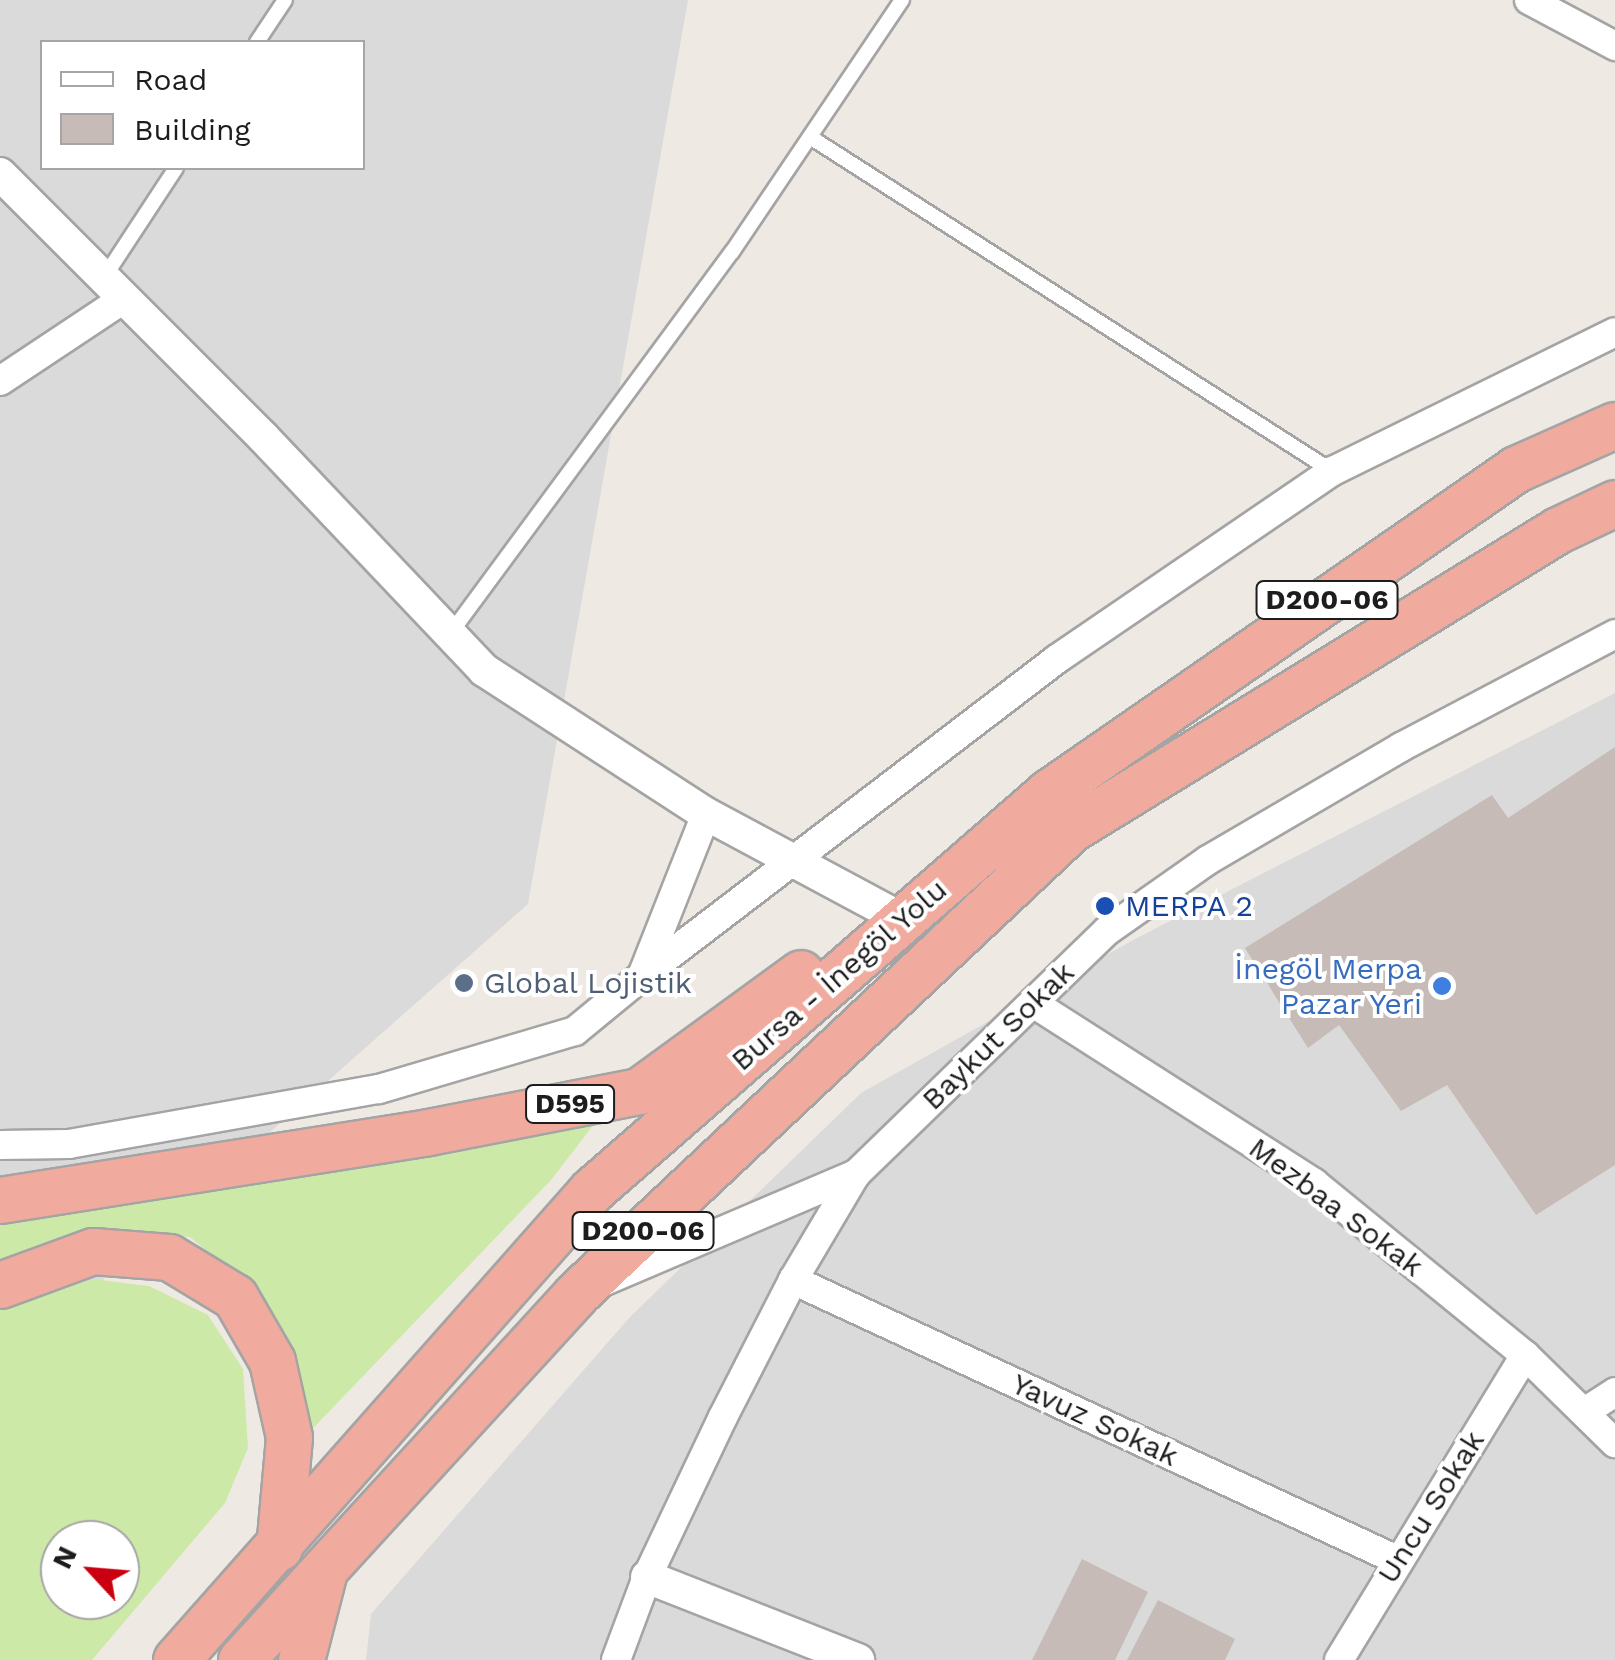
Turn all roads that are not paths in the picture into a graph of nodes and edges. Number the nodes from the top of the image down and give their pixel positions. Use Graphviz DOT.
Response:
graph roads {
  1 [pos="285,0"];
  2 [pos="902,0"];
  3 [pos="1529,0"];
  4 [pos="258,40"];
  5 [pos="1615,46"];
  6 [pos="810,137"];
  7 [pos="175,170"];
  8 [pos="0,174"];
  9 [pos="115,288"];
  10 [pos="1615,332"];
  11 [pos="0,381"];
  12 [pos="1615,425"];
  13 [pos="1333,471"];
  14 [pos="1615,503"];
  15 [pos="450,634"];
  16 [pos="1615,634"];
  17 [pos="1049,792"];
  18 [pos="706,814"];
  19 [pos="790,862"];
  20 [pos="886,910"];
  21 [pos="642,976"];
  22 [pos="1033,1003"];
  23 [pos="0,1145"];
  24 [pos="856,1174"];
  25 [pos="0,1200"];
  26 [pos="793,1280"];
  27 [pos="0,1285"];
  28 [pos="576,1294"];
  29 [pos="1525,1355"];
  30 [pos="1615,1392"];
  31 [pos="1586,1410"];
  32 [pos="1615,1443"];
  33 [pos="279,1548"];
  34 [pos="1397,1560"];
  35 [pos="325,1566"];
  36 [pos="647,1578"];
  37 [pos="176,1660"];
  38 [pos="241,1660"];
  39 [pos="301,1660"];
  40 [pos="616,1660"];
  41 [pos="858,1660"];
  42 [pos="1339,1660"];
  1 -- 4 [label="lane"];
  2 -- 6 [label="lane"];
  3 -- 5 [label="street"];
  6 -- 13 [label="lane"];
  6 -- 15 [label="lane"];
  7 -- 9 [label="lane"];
  8 -- 9 [label="street"];
  9 -- 11 [label="street"];
  9 -- 15 [label="street"];
  10 -- 13 [label="street"];
  12 -- 17 [label="highway, Bursa - İnegöl Yolu / D200-06"];
  13 -- 19 [label="street"];
  14 -- 28 [label="highway, Bursa - İnegöl Yolu / D200-06"];
  15 -- 18 [label="street"];
  16 -- 22 [label="street, Baykut Sokak"];
  17 -- 20 [label="highway, D595"];
  17 -- 33 [label="highway, Bursa - İnegöl Yolu / D200-06"];
  18 -- 19 [label="street"];
  18 -- 21 [label="street"];
  19 -- 20 [label="street"];
  19 -- 21 [label="street"];
  20 -- 25 [label="highway, D595"];
  21 -- 23 [label="street"];
  22 -- 24 [label="street, Baykut Sokak"];
  22 -- 29 [label="street, Mezbaa Sokak"];
  24 -- 26 [label="street, Baykut Sokak"];
  24 -- 28 [label="street"];
  26 -- 34 [label="street, Yavuz Sokak"];
  26 -- 36 [label="street, Baykut Sokak"];
  27 -- 33 [label="highway"];
  28 -- 35 [label="highway, Bursa - İnegöl Yolu / D200-06"];
  29 -- 31 [label="street, Mezbaa Sokak"];
  29 -- 34 [label="street, Uncu Sokak"];
  30 -- 31 [label="street"];
  31 -- 32 [label="street, Mezbaa Sokak"];
  33 -- 37 [label="highway, Bursa - İnegöl Yolu / D200-06"];
  34 -- 42 [label="street, Uncu Sokak"];
  35 -- 38 [label="highway, Bursa - İnegöl Yolu / D200-06"];
  35 -- 39 [label="highway"];
  36 -- 40 [label="street, Baykut Sokak"];
  36 -- 41 [label="street"];
}
